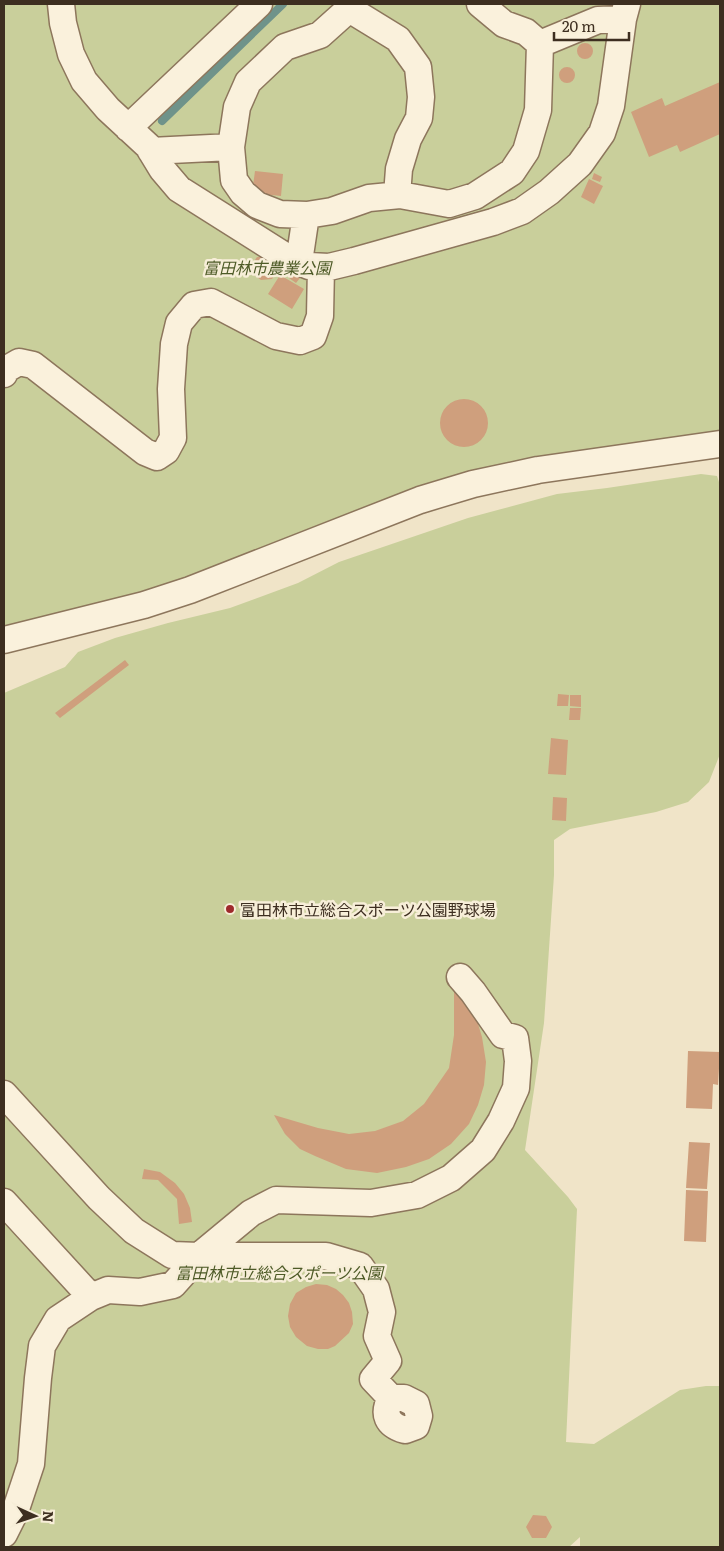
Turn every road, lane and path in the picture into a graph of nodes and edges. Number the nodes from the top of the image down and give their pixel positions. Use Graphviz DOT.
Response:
graph roads {
  1 [pos="61,4"];
  2 [pos="259,4"];
  3 [pos="480,4"];
  4 [pos="351,6"];
  5 [pos="625,11"];
  6 [pos="540,44"];
  7 [pos="128,128"];
  8 [pos="231,147"];
  9 [pos="151,151"];
  10 [pos="397,196"];
  11 [pos="306,215"];
  12 [pos="310,264"];
  13 [pos="4,374"];
  14 [pos="720,444"];
  15 [pos="4,640"];
  16 [pos="460,977"];
  17 [pos="4,1094"];
  18 [pos="4,1202"];
  19 [pos="199,1256"];
  20 [pos="91,1297"];
  21 [pos="391,1398"];
  22 [pos="4,1534"];
  1 -- 7 [label="street"];
  2 -- 7 [label="street"];
  3 -- 6 [label="street"];
  4 -- 8 [label="street"];
  4 -- 10 [label="street"];
  5 -- 6 [label="street"];
  5 -- 12 [label="street"];
  6 -- 10 [label="street"];
  7 -- 9 [label="street"];
  8 -- 9 [label="street"];
  8 -- 11 [label="street"];
  9 -- 12 [label="street"];
  10 -- 11 [label="street"];
  11 -- 12 [label="street"];
  12 -- 13 [label="street"];
  14 -- 15 [label="street"];
  16 -- 19 [label="street"];
  17 -- 19 [label="street"];
  18 -- 20 [label="street"];
  19 -- 20 [label="street"];
  19 -- 21 [label="street"];
  20 -- 22 [label="street"];
}
